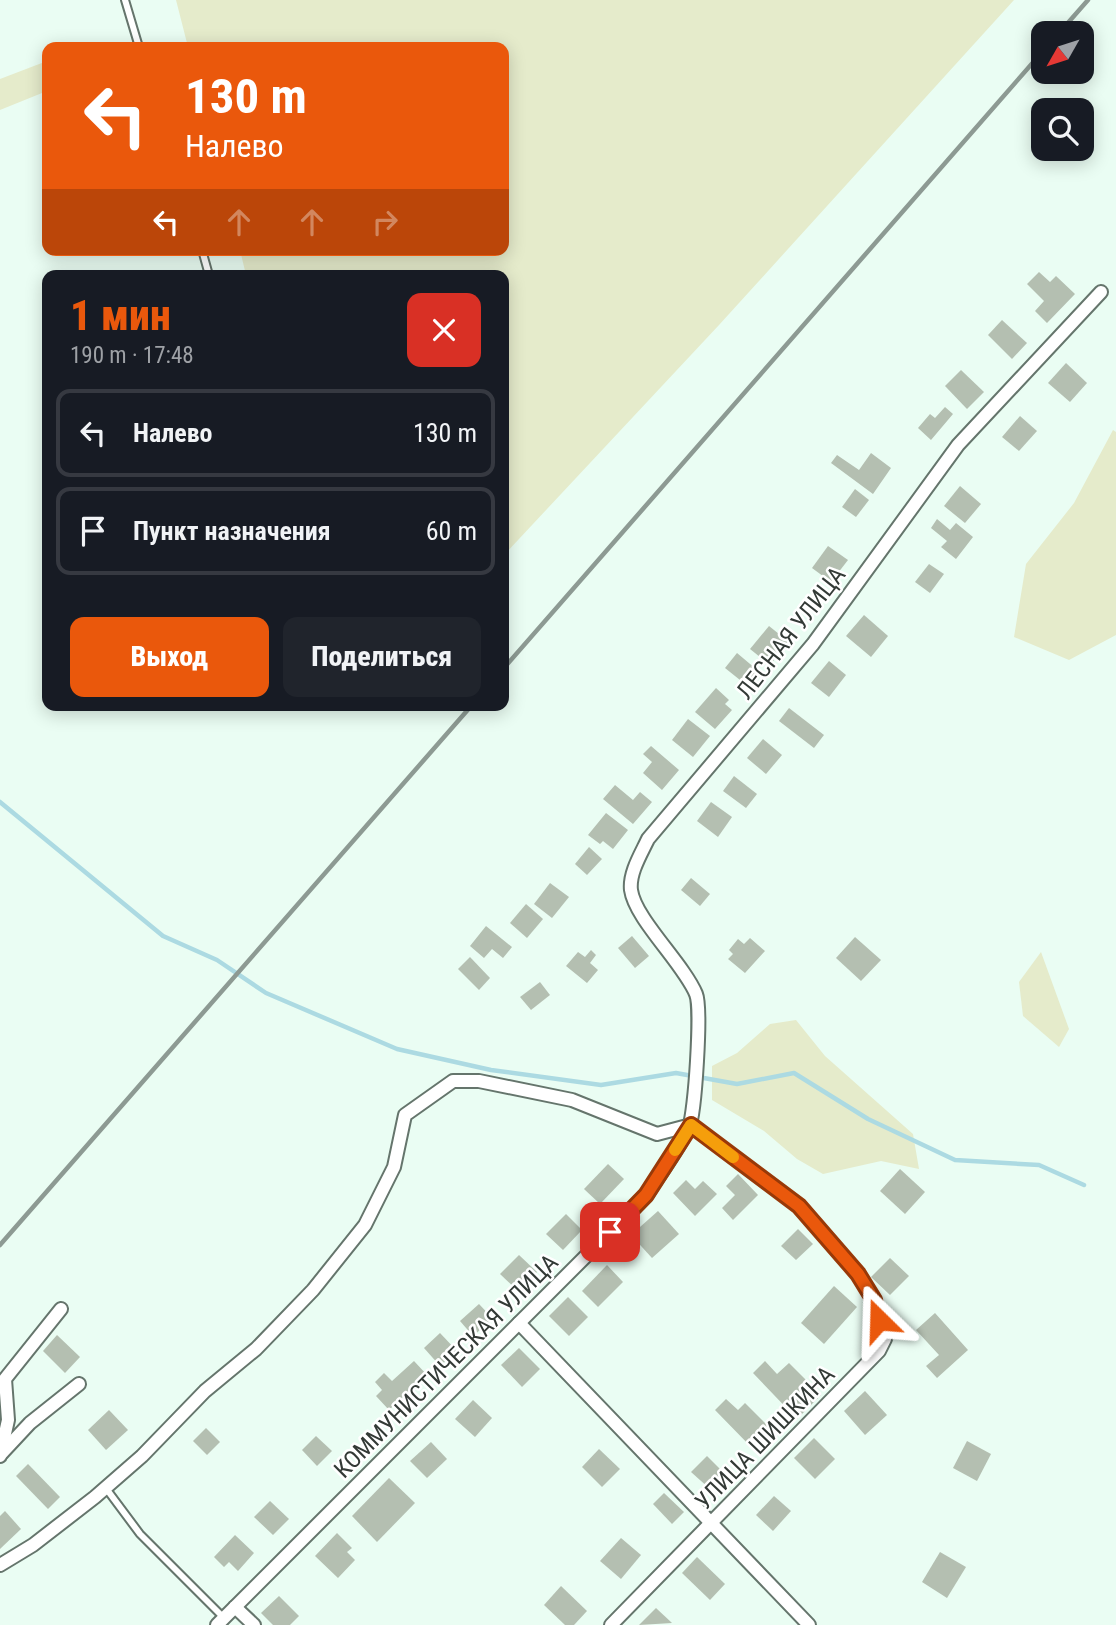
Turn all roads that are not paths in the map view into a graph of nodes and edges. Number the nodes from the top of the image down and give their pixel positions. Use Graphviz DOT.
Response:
graph roads {
  1 [pos="125,0"];
  2 [pos="138,42"];
  3 [pos="1101,292"];
  4 [pos="691,1125"];
  5 [pos="61,1309"];
  6 [pos="519,1323"];
  7 [pos="79,1384"];
  8 [pos="0,1456"];
  9 [pos="105,1488"];
  10 [pos="710,1523"];
  11 [pos="0,1565"];
  12 [pos="235,1607"];
  13 [pos="221,1622"];
  14 [pos="254,1625"];
  15 [pos="611,1625"];
  16 [pos="809,1625"];
  1 -- 2 [label="lane"];
  3 -- 4 [label="street, ЛЕСНАЯ УЛИЦА"];
  4 -- 6 [label="street, КОММУНИСТИЧЕСКАЯ УЛИЦА"];
  4 -- 9 [label="street"];
  4 -- 10 [label="street, УЛИЦА ШИШКИНА"];
  5 -- 8 [label="street"];
  6 -- 10 [label="street"];
  6 -- 12 [label="street, КОММУНИСТИЧЕСКАЯ УЛИЦА"];
  7 -- 8 [label="street"];
  9 -- 11 [label="street"];
  9 -- 13 [label="lane"];
  10 -- 15 [label="street, УЛИЦА ШИШКИНА"];
  10 -- 16 [label="street"];
  12 -- 13 [label="street, КОММУНИСТИЧЕСКАЯ УЛИЦА"];
  12 -- 14 [label="street"];
}
